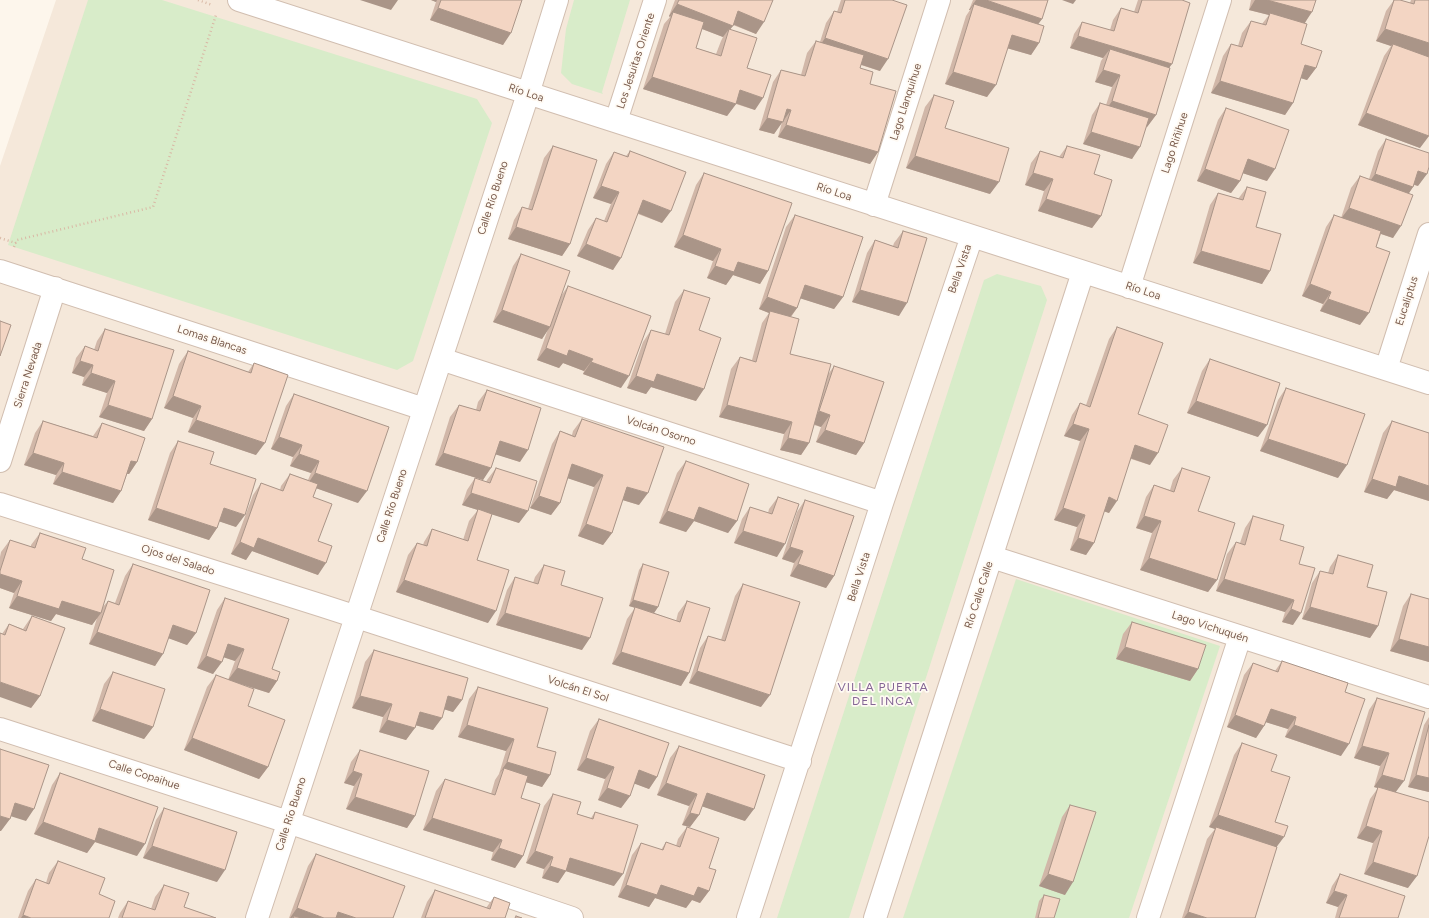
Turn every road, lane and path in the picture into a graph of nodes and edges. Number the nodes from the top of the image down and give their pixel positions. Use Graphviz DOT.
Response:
graph roads {
  1 [pos="239,0"];
  2 [pos="557,0"];
  3 [pos="655,0"];
  4 [pos="939,0"];
  5 [pos="1220,0"];
  6 [pos="217,14"];
  7 [pos="528,94"];
  8 [pos="616,122"];
  9 [pos="874,205"];
  10 [pos="1429,234"];
  11 [pos="972,236"];
  12 [pos="0,238"];
  13 [pos="16,243"];
  14 [pos="13,250"];
  15 [pos="0,271"];
  16 [pos="1083,272"];
  17 [pos="1129,287"];
  18 [pos="55,288"];
  19 [pos="440,359"];
  20 [pos="1386,369"];
  21 [pos="1429,383"];
  22 [pos="424,409"];
  23 [pos="0,461"];
  24 [pos="882,503"];
  25 [pos="0,504"];
  26 [pos="992,556"];
  27 [pos="356,616"];
  28 [pos="1240,636"];
  29 [pos="1429,697"];
  30 [pos="0,729"];
  31 [pos="800,761"];
  32 [pos="288,822"];
  33 [pos="257,918"];
  34 [pos="572,918"];
  35 [pos="748,918"];
  36 [pos="875,918"];
  37 [pos="1148,918"];
  1 -- 7 [label="street, Río Loa"];
  2 -- 7 [label="street, Calle Río Bueno"];
  3 -- 8 [label="street, Los Jesuitas Oriente"];
  4 -- 9 [label="street, Lago Llanquihue"];
  5 -- 17 [label="street, Lago Riñihue"];
  6 -- 13 [label="path"];
  7 -- 8 [label="street, Río Loa"];
  7 -- 19 [label="street, Calle Río Bueno"];
  8 -- 9 [label="street, Río Loa"];
  9 -- 11 [label="street, Río Loa"];
  10 -- 20 [label="street, Eucaliptus"];
  11 -- 16 [label="street, Río Loa"];
  11 -- 24 [label="street, Bella Vista"];
  12 -- 13 [label="path"];
  13 -- 14 [label="path"];
  15 -- 18 [label="street, Lomas Blancas"];
  16 -- 17 [label="street, Río Loa"];
  16 -- 26 [label="street, Río Calle Calle"];
  17 -- 20 [label="street, Río Loa"];
  18 -- 22 [label="street, Lomas Blancas"];
  18 -- 23 [label="street, Sierra Nevada"];
  19 -- 22 [label="street, Calle Río Bueno"];
  19 -- 24 [label="street, Volcán Osorno"];
  20 -- 21 [label="street, Río Loa"];
  22 -- 27 [label="street, Calle Río Bueno"];
  24 -- 31 [label="street, Bella Vista"];
  25 -- 27 [label="street, Ojos del Salado"];
  26 -- 28 [label="street, Lago Vichuquén"];
  26 -- 36 [label="street, Río Calle Calle"];
  27 -- 31 [label="street, Volcán El Sol"];
  27 -- 32 [label="street, Calle Río Bueno"];
  28 -- 29 [label="street, Lago Vichuquén"];
  28 -- 37 [label="street"];
  30 -- 32 [label="street, Calle Copaihue"];
  31 -- 35 [label="street, Bella Vista"];
  32 -- 33 [label="street, Calle Río Bueno"];
  32 -- 34 [label="street, Calle Copaihue"];
}
